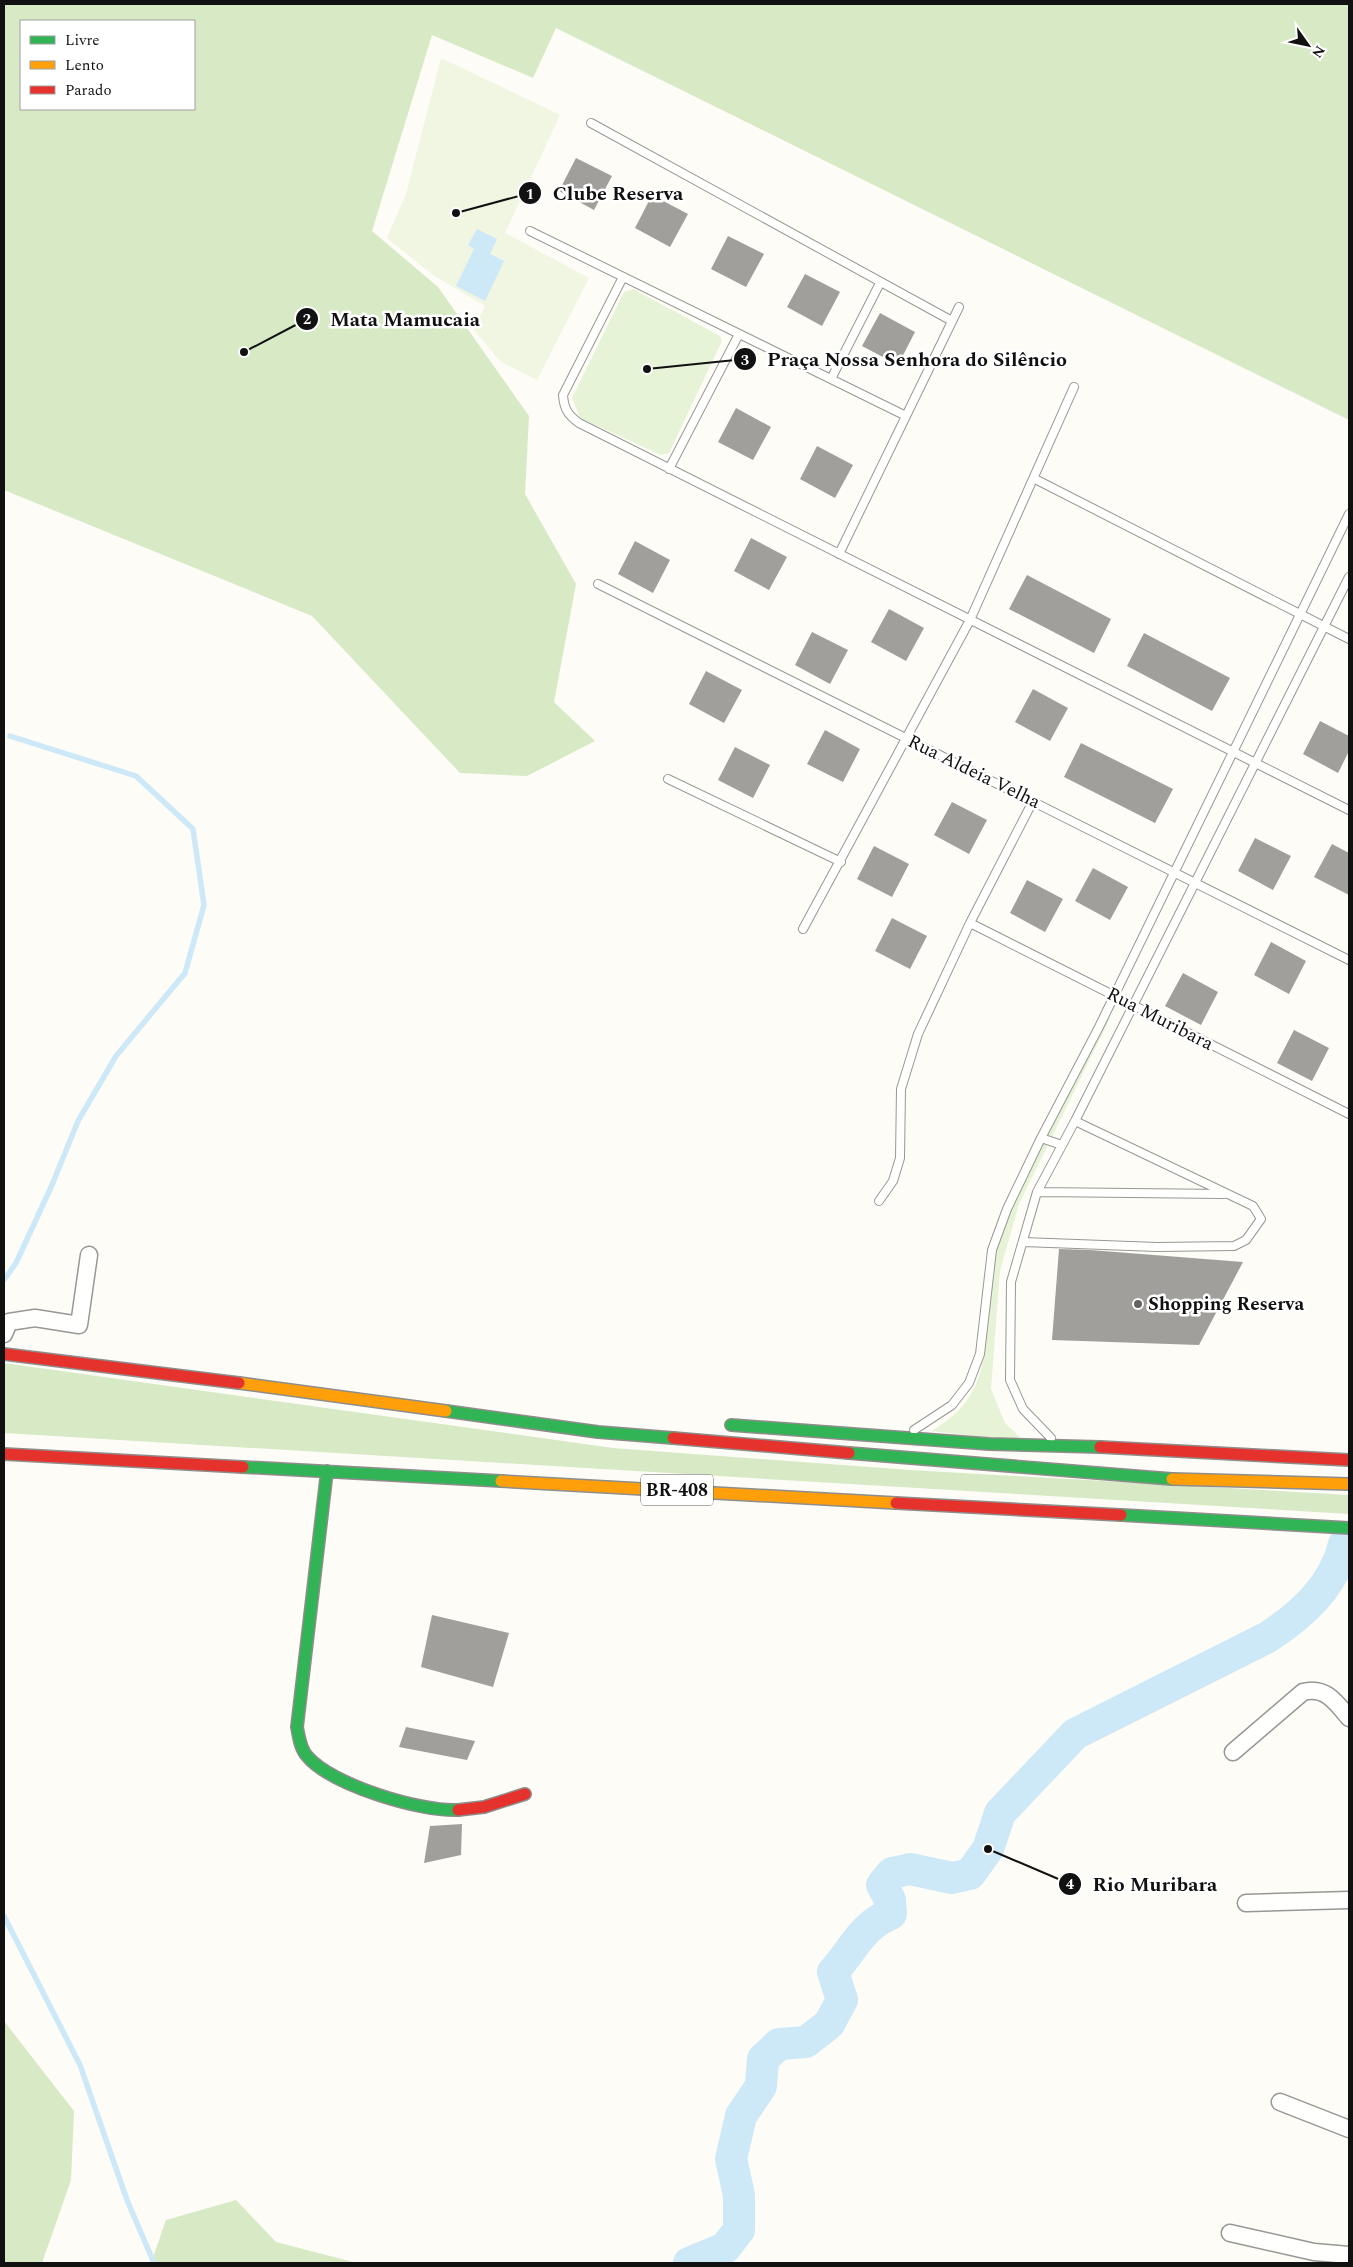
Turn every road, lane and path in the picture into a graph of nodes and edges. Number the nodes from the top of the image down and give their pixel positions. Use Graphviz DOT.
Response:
graph roads {
  1 [pos="591,123"];
  2 [pos="530,231"];
  3 [pos="623,277"];
  4 [pos="880,283"];
  5 [pos="959,308"];
  6 [pos="952,321"];
  7 [pos="739,334"];
  8 [pos="831,379"];
  9 [pos="1074,387"];
  10 [pos="906,416"];
  11 [pos="669,469"];
  12 [pos="1035,479"];
  13 [pos="1349,514"];
  14 [pos="839,554"];
  15 [pos="1349,577"];
  16 [pos="598,584"];
  17 [pos="1301,614"];
  18 [pos="970,620"];
  19 [pos="1325,626"];
  20 [pos="1349,639"];
  21 [pos="907,740"];
  22 [pos="1233,752"];
  23 [pos="1255,762"];
  24 [pos="668,779"];
  25 [pos="1033,801"];
  26 [pos="1349,810"];
  27 [pos="841,862"];
  28 [pos="1175,871"];
  29 [pos="1195,882"];
  30 [pos="970,923"];
  31 [pos="803,930"];
  32 [pos="1349,960"];
  33 [pos="1113,996"];
  34 [pos="1133,1006"];
  35 [pos="1349,1114"];
  36 [pos="1076,1120"];
  37 [pos="1041,1138"];
  38 [pos="1062,1145"];
  39 [pos="1037,1192"];
  40 [pos="1226,1194"];
  41 [pos="880,1201"];
  42 [pos="1023,1242"];
  43 [pos="89,1255"];
  44 [pos="4,1334"];
  45 [pos="4,1354"];
  46 [pos="645,1423"];
  47 [pos="717,1424"];
  48 [pos="598,1432"];
  49 [pos="903,1436"];
  50 [pos="1058,1445"];
  51 [pos="4,1454"];
  52 [pos="1349,1460"];
  53 [pos="327,1471"];
  54 [pos="1349,1484"];
  55 [pos="1349,1528"];
  56 [pos="1349,1718"];
  57 [pos="1232,1752"];
  58 [pos="525,1794"];
  59 [pos="1349,1900"];
  60 [pos="1246,1903"];
  61 [pos="1280,2102"];
  62 [pos="1349,2129"];
  63 [pos="1230,2233"];
  64 [pos="1349,2255"];
  1 -- 4 [label="lane"];
  2 -- 3 [label="lane"];
  3 -- 7 [label="lane"];
  3 -- 11 [label="lane"];
  4 -- 6 [label="lane"];
  4 -- 8 [label="lane"];
  5 -- 6 [label="lane"];
  6 -- 10 [label="lane"];
  7 -- 8 [label="lane"];
  7 -- 11 [label="lane"];
  8 -- 10 [label="lane"];
  9 -- 12 [label="lane"];
  10 -- 14 [label="lane"];
  11 -- 14 [label="lane"];
  12 -- 17 [label="lane"];
  12 -- 18 [label="lane"];
  13 -- 17 [label="lane"];
  14 -- 18 [label="lane"];
  15 -- 19 [label="lane"];
  16 -- 21 [label="lane, Rua Aldeia Velha"];
  17 -- 19 [label="lane"];
  17 -- 22 [label="lane"];
  18 -- 21 [label="lane"];
  18 -- 22 [label="lane"];
  19 -- 20 [label="lane"];
  19 -- 23 [label="lane"];
  21 -- 25 [label="lane, Rua Aldeia Velha"];
  21 -- 27 [label="lane"];
  22 -- 23 [label="lane"];
  22 -- 28 [label="lane"];
  23 -- 26 [label="lane"];
  23 -- 29 [label="lane"];
  24 -- 27 [label="lane"];
  25 -- 28 [label="lane, Rua Aldeia Velha"];
  25 -- 30 [label="lane"];
  27 -- 31 [label="lane"];
  28 -- 29 [label="lane, Rua Aldeia Velha"];
  28 -- 33 [label="lane"];
  29 -- 32 [label="lane, Rua Aldeia Velha"];
  29 -- 34 [label="lane"];
  30 -- 33 [label="lane, Rua Muribara"];
  30 -- 41 [label="lane"];
  33 -- 34 [label="lane, Rua Muribara"];
  33 -- 37 [label="lane"];
  34 -- 35 [label="lane, Rua Muribara"];
  34 -- 36 [label="lane"];
  36 -- 38 [label="lane"];
  36 -- 40 [label="lane"];
  37 -- 38 [label="lane"];
  37 -- 49 [label="lane"];
  38 -- 39 [label="lane"];
  39 -- 40 [label="lane"];
  39 -- 42 [label="lane"];
  40 -- 42 [label="lane"];
  42 -- 50 [label="lane"];
  43 -- 44 [label="street"];
  45 -- 48 [label="main road"];
  46 -- 48 [label="main road"];
  47 -- 49 [label="main road"];
  48 -- 54 [label="main road"];
  49 -- 50 [label="main road"];
  50 -- 52 [label="main road"];
  51 -- 53 [label="main road, BR-408"];
  53 -- 55 [label="main road, BR-408"];
  53 -- 58 [label="main road"];
  56 -- 57 [label="street"];
  59 -- 60 [label="street"];
  61 -- 62 [label="street"];
  63 -- 64 [label="street"];
}
